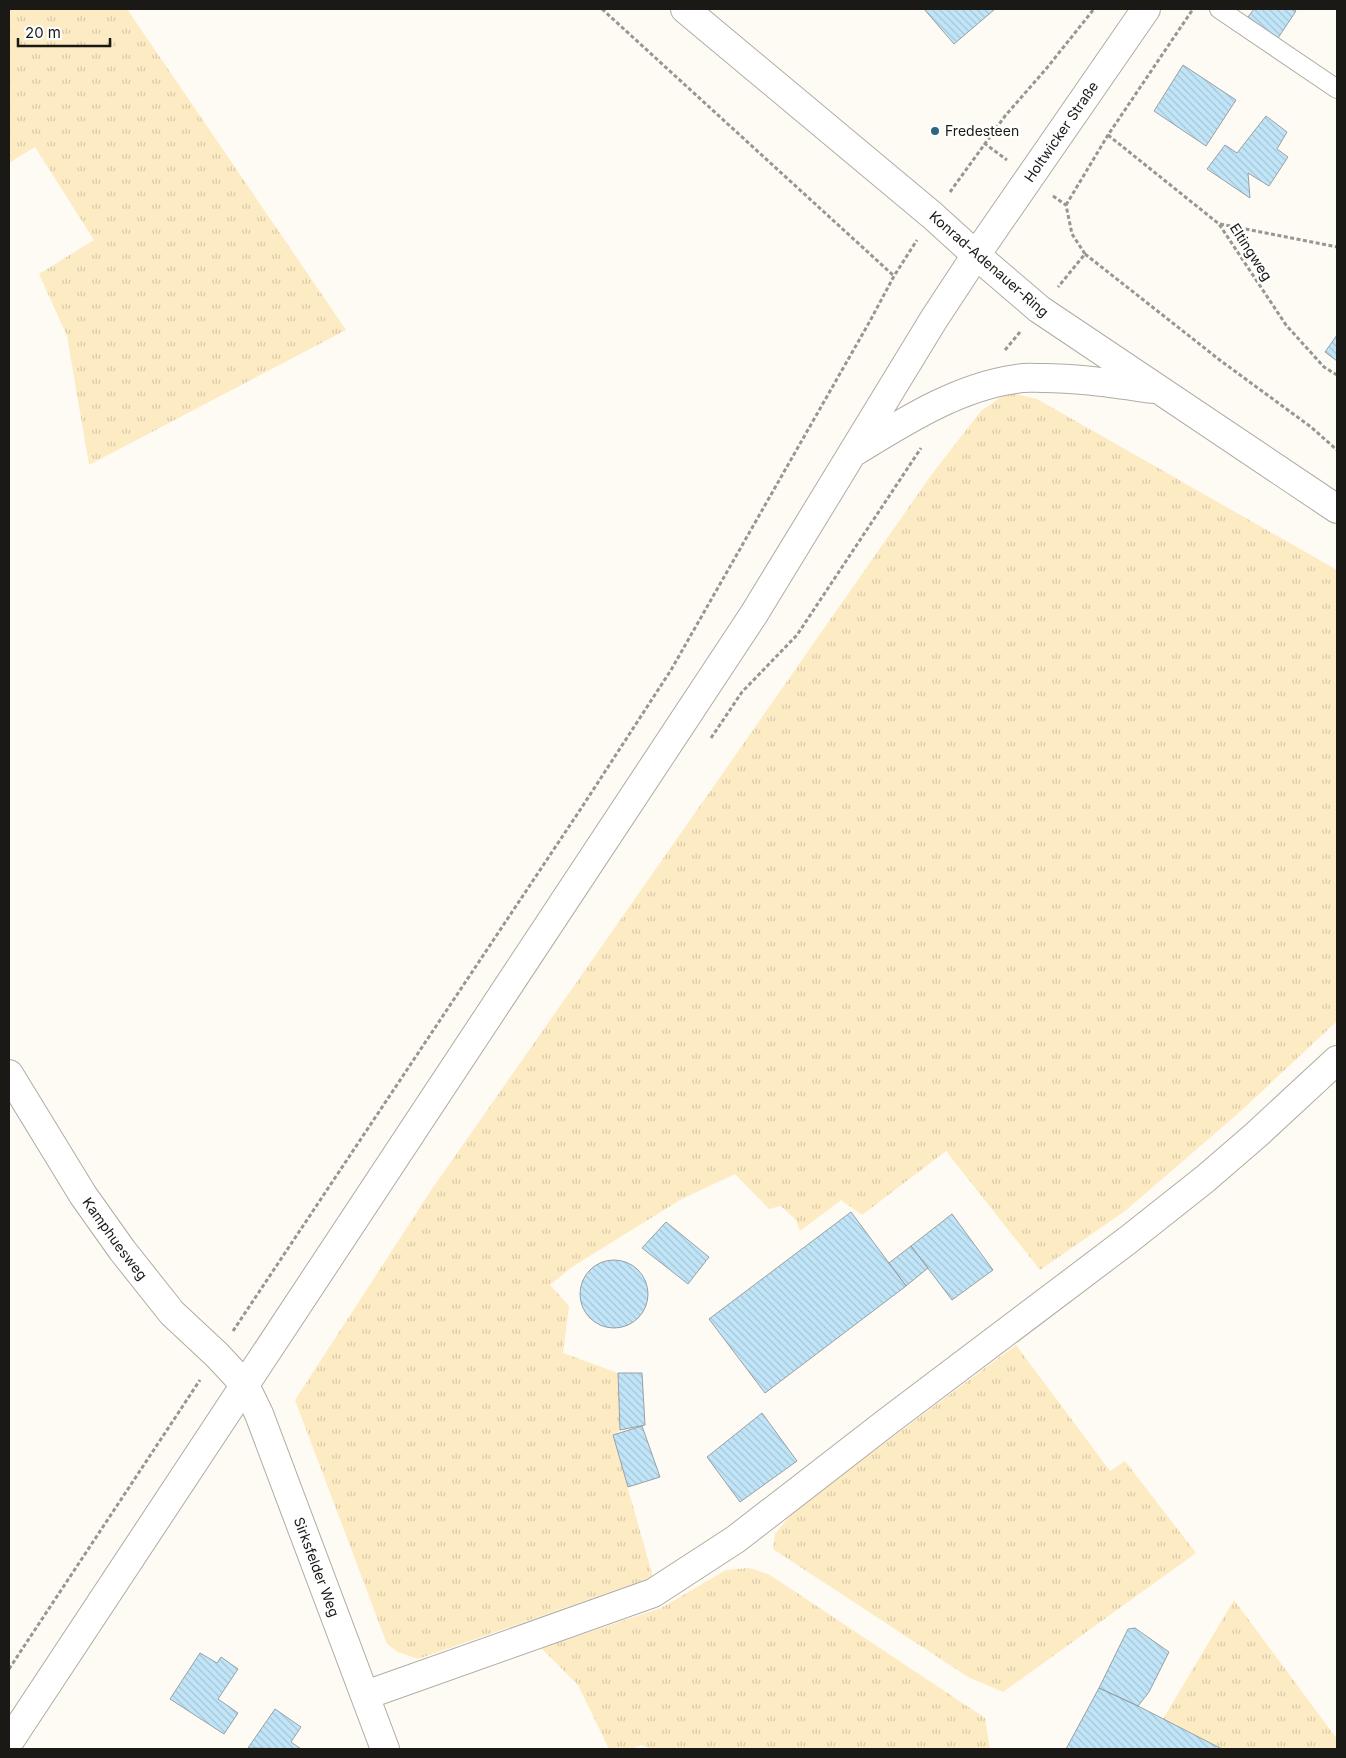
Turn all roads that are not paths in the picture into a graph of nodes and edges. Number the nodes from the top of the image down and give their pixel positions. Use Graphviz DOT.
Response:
graph roads {
  1 [pos="685,9"];
  2 [pos="1146,9"];
  3 [pos="1219,9"];
  4 [pos="1337,89"];
  5 [pos="976,255"];
  6 [pos="1159,389"];
  7 [pos="853,453"];
  8 [pos="1337,508"];
  9 [pos="1337,1060"];
  10 [pos="9,1074"];
  11 [pos="245,1385"];
  12 [pos="366,1696"];
  13 [pos="9,1742"];
  14 [pos="385,1749"];
  1 -- 5 [label="main road, Konrad-Adenauer-Ring"];
  2 -- 5 [label="main road, Holtwicker Straße"];
  3 -- 4 [label="lane"];
  5 -- 6 [label="main road, Konrad-Adenauer-Ring"];
  5 -- 7 [label="main road, Holtwicker Straße"];
  6 -- 7 [label="main road"];
  6 -- 8 [label="main road, Konrad-Adenauer-Ring"];
  7 -- 11 [label="main road, Holtwicker Straße"];
  9 -- 12 [label="main road"];
  10 -- 11 [label="main road, Kamphuesweg"];
  11 -- 12 [label="main road, Sirksfelder Weg"];
  11 -- 13 [label="main road, Holtwicker Straße"];
  12 -- 14 [label="main road, Sirksfelder Weg"];
}
